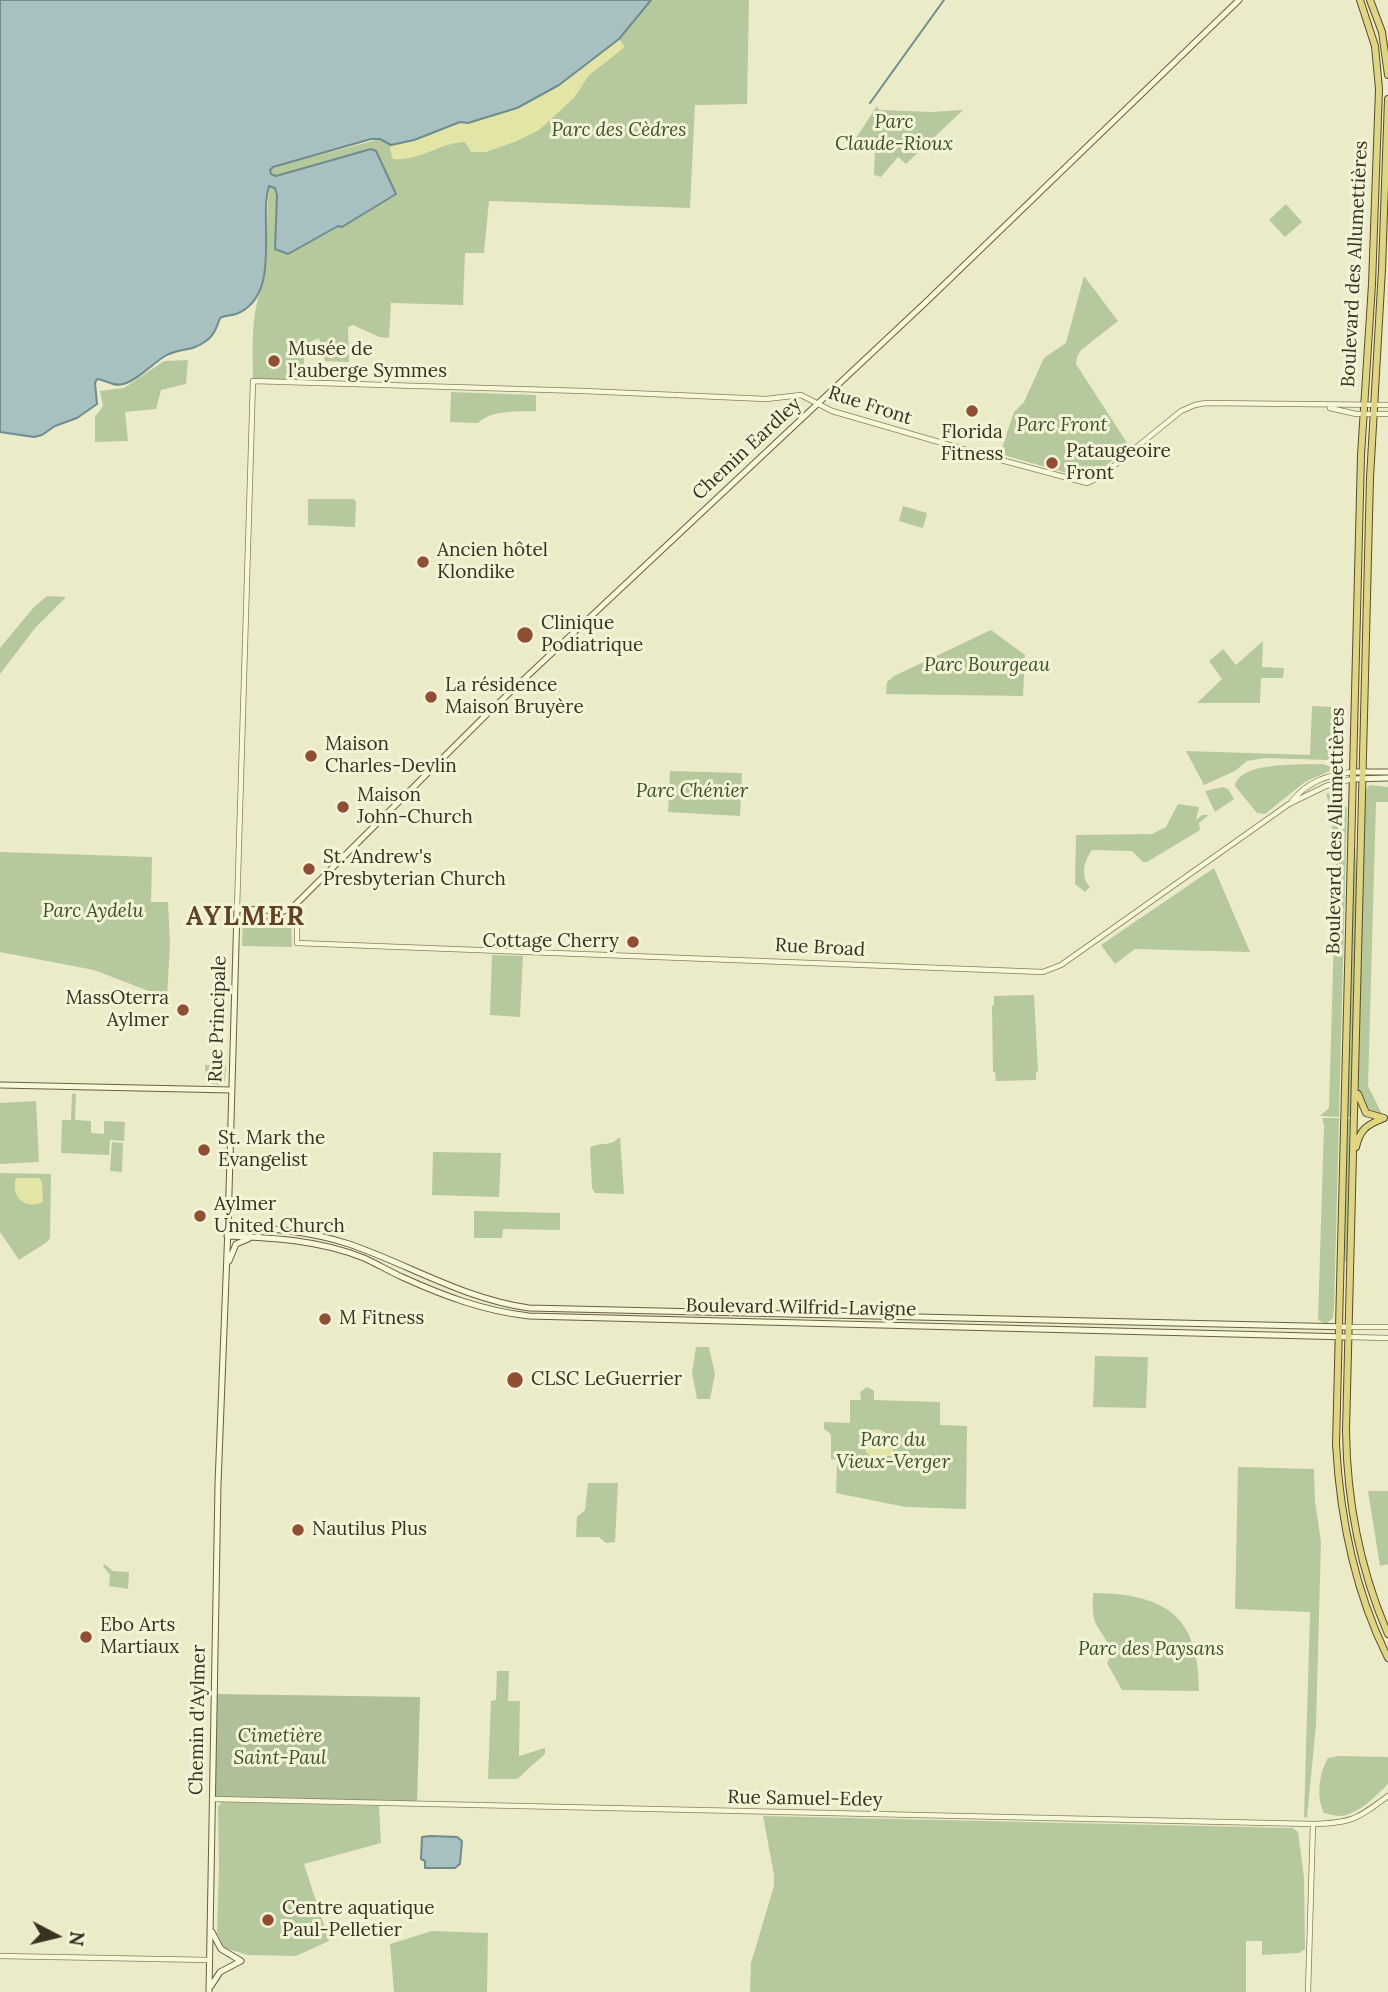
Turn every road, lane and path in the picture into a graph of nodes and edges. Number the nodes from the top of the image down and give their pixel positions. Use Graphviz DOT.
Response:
graph roads {
  1 [pos="1237,0"];
  2 [pos="1360,0"];
  3 [pos="1370,0"];
  4 [pos="1388,75"];
  5 [pos="1388,99"];
  6 [pos="253,381"];
  7 [pos="818,404"];
  8 [pos="1364,405"];
  9 [pos="1373,405"];
  10 [pos="1388,405"];
  11 [pos="1323,406"];
  12 [pos="1363,414"];
  13 [pos="1372,414"];
  14 [pos="1388,414"];
  15 [pos="1388,772"];
  16 [pos="1362,775"];
  17 [pos="1352,776"];
  18 [pos="1388,778"];
  19 [pos="1289,804"];
  20 [pos="295,905"];
  21 [pos="237,909"];
  22 [pos="1355,1068"];
  23 [pos="0,1084"];
  24 [pos="232,1090"];
  25 [pos="1353,1163"];
  26 [pos="228,1227"];
  27 [pos="228,1236"];
  28 [pos="262,1238"];
  29 [pos="226,1278"];
  30 [pos="1349,1326"];
  31 [pos="1340,1327"];
  32 [pos="1388,1327"];
  33 [pos="1339,1337"];
  34 [pos="1349,1337"];
  35 [pos="1388,1338"];
  36 [pos="219,1448"];
  37 [pos="1388,1634"];
  38 [pos="1388,1658"];
  39 [pos="1388,1796"];
  40 [pos="212,1799"];
  41 [pos="1313,1824"];
  42 [pos="210,1924"];
  43 [pos="0,1955"];
  44 [pos="209,1960"];
  45 [pos="209,1992"];
  46 [pos="1308,1992"];
  1 -- 7 [label="main road, Chemin Eardley"];
  2 -- 8 [label="highway, Boulevard des Allumettières"];
  3 -- 4 [label="highway"];
  5 -- 9 [label="highway, Boulevard des Allumettières"];
  6 -- 7 [label="street, Rue Front"];
  6 -- 21 [label="street, Rue Principale"];
  7 -- 11 [label="street, Rue Front"];
  7 -- 20 [label="main road, Chemin Eardley"];
  8 -- 9 [label="street, Rue Front"];
  8 -- 11 [label="street, Rue Front"];
  8 -- 12 [label="highway, Boulevard des Allumettières"];
  9 -- 10 [label="street, Rue Front"];
  9 -- 13 [label="highway, Boulevard des Allumettières"];
  11 -- 12 [label="street, Rue Front"];
  12 -- 13 [label="street, Rue Front"];
  12 -- 17 [label="highway, Boulevard des Allumettières"];
  13 -- 14 [label="street, Rue Front"];
  13 -- 16 [label="highway, Boulevard des Allumettières"];
  15 -- 16 [label="main road"];
  16 -- 17 [label="main road"];
  16 -- 18 [label="main road"];
  16 -- 22 [label="highway, Boulevard des Allumettières"];
  17 -- 19 [label="street, Rue Broad"];
  17 -- 19 [label="street, Rue Broad"];
  17 -- 31 [label="highway, Boulevard des Allumettières"];
  19 -- 20 [label="street, Rue Broad"];
  20 -- 21 [label="main road"];
  21 -- 24 [label="main road, Rue Principale"];
  22 -- 25 [label="highway, Boulevard des Allumettières"];
  22 -- 25 [label="highway"];
  23 -- 24 [label="main road"];
  24 -- 26 [label="main road, Rue Principale"];
  25 -- 30 [label="highway, Boulevard des Allumettières"];
  26 -- 27 [label="main road, Rue Principale"];
  26 -- 31 [label="main road, Boulevard Wilfrid-Lavigne"];
  27 -- 28 [label="main road, Boulevard Wilfrid-Lavigne"];
  27 -- 29 [label="main road, Rue Principale"];
  28 -- 29 [label="main road"];
  28 -- 33 [label="main road, Boulevard Wilfrid-Lavigne"];
  29 -- 36 [label="main road, Rue Principale"];
  30 -- 31 [label="main road, Boulevard Wilfrid-Lavigne"];
  30 -- 32 [label="street, Boulevard Wilfrid-Lavigne"];
  30 -- 34 [label="highway, Boulevard des Allumettières"];
  31 -- 33 [label="highway, Boulevard des Allumettières"];
  33 -- 34 [label="main road, Boulevard Wilfrid-Lavigne"];
  33 -- 38 [label="highway, Boulevard des Allumettières"];
  34 -- 35 [label="street, Boulevard Wilfrid-Lavigne"];
  34 -- 37 [label="highway, Boulevard des Allumettières"];
  36 -- 40 [label="main road, Chemin d'Aylmer"];
  39 -- 41 [label="street, Rue Samuel-Edey"];
  40 -- 41 [label="street, Rue Samuel-Edey"];
  40 -- 42 [label="main road, Chemin d'Aylmer"];
  41 -- 46 [label="street"];
  42 -- 44 [label="main road, Chemin d'Aylmer"];
  42 -- 45 [label="main road"];
  43 -- 44 [label="street"];
  44 -- 45 [label="main road, Chemin d'Aylmer"];
}
